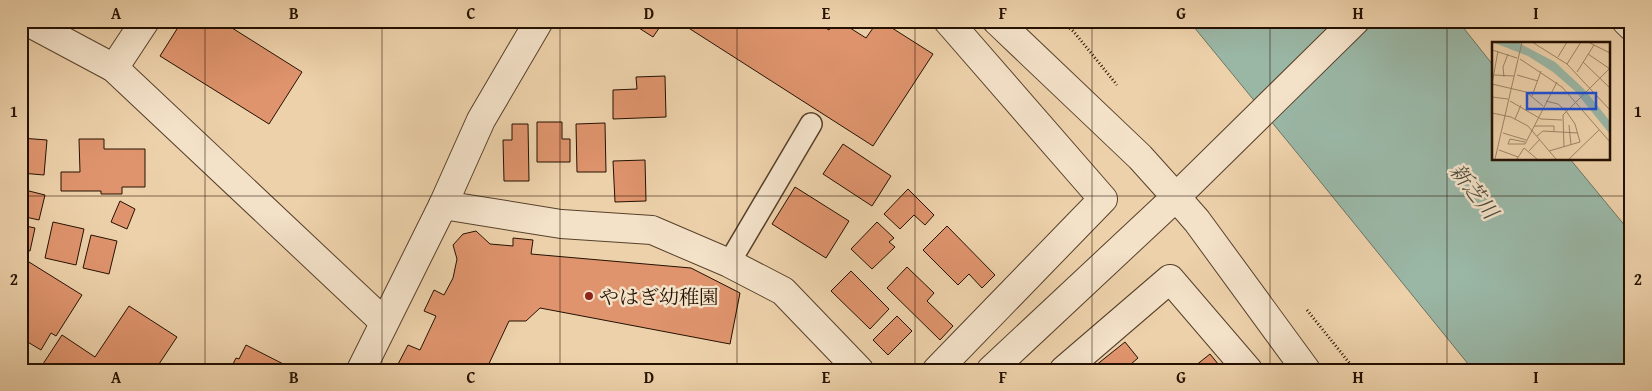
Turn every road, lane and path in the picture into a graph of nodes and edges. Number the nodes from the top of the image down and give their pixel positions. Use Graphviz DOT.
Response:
graph roads {
  1 [pos="26,21"];
  2 [pos="145,21"];
  3 [pos="539,21"];
  4 [pos="948,21"];
  5 [pos="997,21"];
  6 [pos="1355,21"];
  7 [pos="1626,21"];
  8 [pos="1631,26"];
  9 [pos="114,68"];
  10 [pos="811,124"];
  11 [pos="1176,197"];
  12 [pos="443,205"];
  13 [pos="729,262"];
  14 [pos="384,322"];
  15 [pos="361,370"];
  16 [pos="858,370"];
  17 [pos="937,370"];
  18 [pos="992,370"];
  19 [pos="1064,370"];
  20 [pos="1248,370"];
  21 [pos="1306,370"];
  1 -- 9 [label="street"];
  2 -- 9 [label="street"];
  3 -- 12 [label="street"];
  4 -- 17 [label="street"];
  5 -- 11 [label="street"];
  6 -- 11 [label="street"];
  7 -- 8 [label="street"];
  9 -- 14 [label="street"];
  10 -- 13 [label="lane"];
  11 -- 18 [label="street"];
  11 -- 21 [label="street"];
  12 -- 13 [label="street"];
  12 -- 14 [label="street"];
  13 -- 16 [label="street"];
  14 -- 15 [label="street"];
  19 -- 20 [label="street"];
}
